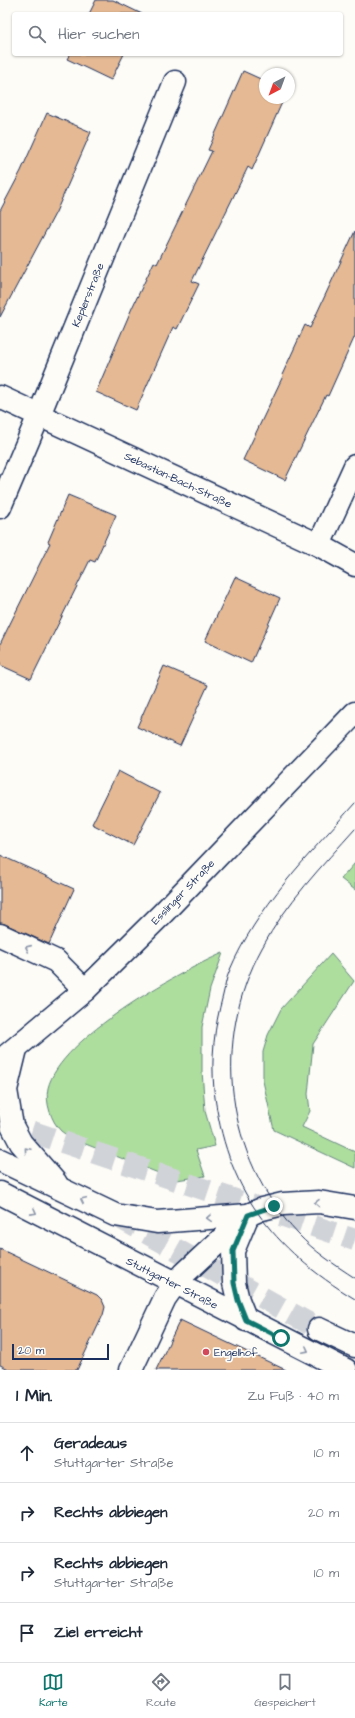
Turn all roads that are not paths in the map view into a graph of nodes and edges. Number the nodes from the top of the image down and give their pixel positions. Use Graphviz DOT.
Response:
graph roads {
  1 [pos="175,82"];
  2 [pos="0,398"];
  3 [pos="39,415"];
  4 [pos="355,466"];
  5 [pos="0,507"];
  6 [pos="318,545"];
  7 [pos="355,565"];
  8 [pos="355,713"];
  9 [pos="0,935"];
  10 [pos="85,990"];
  11 [pos="8,1055"];
  12 [pos="0,1160"];
  13 [pos="62,1191"];
  14 [pos="0,1193"];
  15 [pos="355,1208"];
  16 [pos="248,1215"];
  17 [pos="175,1284"];
  18 [pos="246,1320"];
  19 [pos="318,1329"];
  20 [pos="355,1346"];
  21 [pos="132,1370"];
  22 [pos="346,1370"];
  1 -- 3 [label="main road, Keplerstraße"];
  2 -- 3 [label="main road, Sebastian-Bach-Straße"];
  3 -- 5 [label="main road, Keplerstraße"];
  3 -- 6 [label="main road, Sebastian-Bach-Straße"];
  4 -- 6 [label="main road"];
  6 -- 7 [label="main road, Sebastian-Bach-Straße"];
  8 -- 10 [label="main road, Esslinger Straße"];
  10 -- 9 [label="main road, one-way"];
  10 -- 11 [label="main road, Esslinger Straße"];
  13 -- 11 [label="main road, one-way"];
  12 -- 13 [label="main road"];
  16 -- 13 [label="main road, one-way"];
  14 -- 17 [label="main road, Stuttgarter Straße, one-way"];
  15 -- 16 [label="main road, one-way"];
  16 -- 17 [label="main road"];
  16 -- 18 [label="main road"];
  17 -- 18 [label="main road, Stuttgarter Straße"];
  17 -- 21 [label="main road"];
  18 -- 22 [label="main road, Stuttgarter Straße, one-way"];
  19 -- 20 [label="main road"];
}
